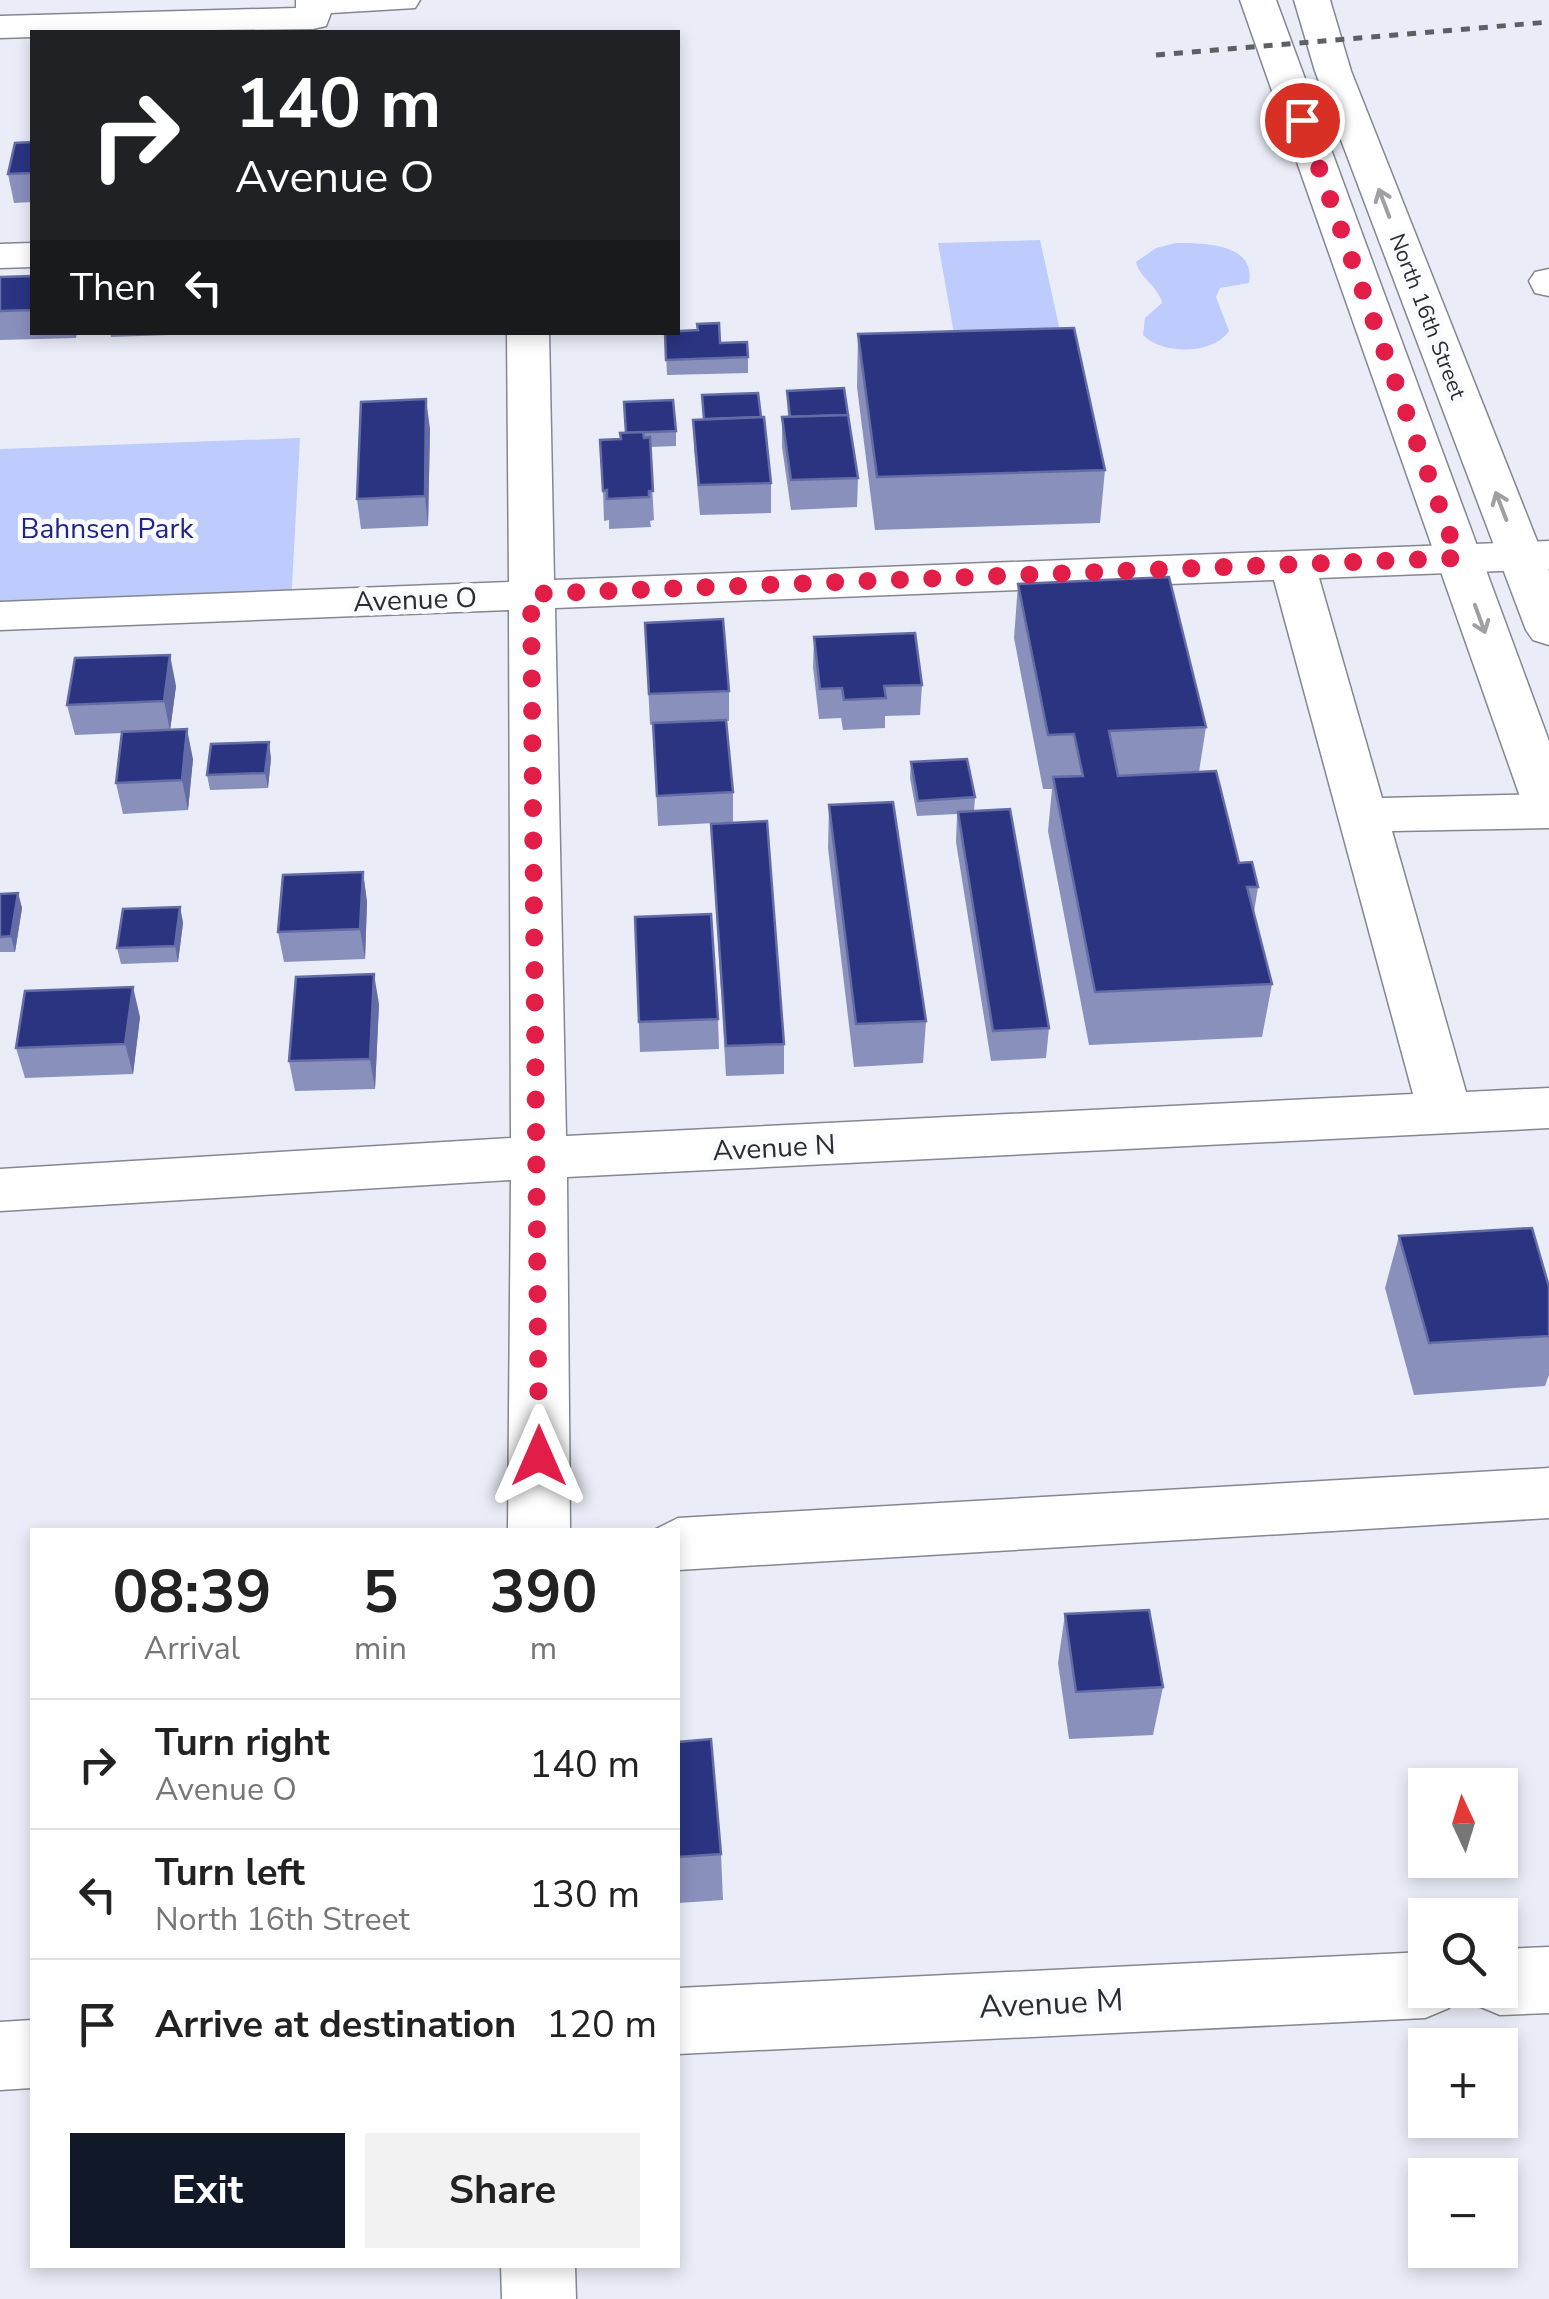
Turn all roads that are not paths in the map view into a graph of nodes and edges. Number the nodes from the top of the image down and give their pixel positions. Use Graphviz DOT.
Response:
graph roads {
  1 [pos="402,0"];
  2 [pos="1258,0"];
  3 [pos="1312,0"];
  4 [pos="314,2"];
  5 [pos="0,26"];
  6 [pos="30,255"];
  7 [pos="0,256"];
  8 [pos="528,335"];
  9 [pos="1535,555"];
  10 [pos="1458,558"];
  11 [pos="1292,565"];
  12 [pos="531,594"];
  13 [pos="0,616"];
  14 [pos="1549,630"];
  15 [pos="1549,810"];
  16 [pos="1362,814"];
  17 [pos="1549,1108"];
  18 [pos="1445,1113"];
  19 [pos="539,1159"];
  20 [pos="0,1190"];
  21 [pos="1549,1493"];
  22 [pos="539,1528"];
  23 [pos="680,1544"];
  24 [pos="1549,1980"];
  25 [pos="1518,1981"];
  26 [pos="1408,1987"];
  27 [pos="680,2021"];
  28 [pos="30,2054"];
  29 [pos="0,2056"];
  30 [pos="538,2268"];
  31 [pos="539,2299"];
  1 -- 4 [label="street"];
  2 -- 10 [label="street, North 16th Street"];
  9 -- 3 [label="street, North 16th Street, one-way"];
  4 -- 5 [label="street"];
  6 -- 7 [label="street"];
  8 -- 12 [label="street"];
  9 -- 10 [label="street, Avenue O"];
  9 -- 14 [label="street, North 16th Street"];
  10 -- 11 [label="street, Avenue O"];
  10 -- 15 [label="street, North 16th Street, one-way"];
  11 -- 12 [label="street, Avenue O"];
  11 -- 16 [label="street"];
  12 -- 13 [label="street, Avenue O"];
  12 -- 19 [label="street"];
  15 -- 16 [label="street"];
  16 -- 18 [label="street"];
  17 -- 18 [label="street, Avenue N"];
  18 -- 19 [label="street, Avenue N"];
  19 -- 20 [label="street, Avenue N"];
  19 -- 22 [label="street"];
  21 -- 23 [label="street"];
  24 -- 25 [label="street"];
  26 -- 27 [label="street, Avenue M"];
  28 -- 29 [label="street"];
  30 -- 31 [label="street"];
}
